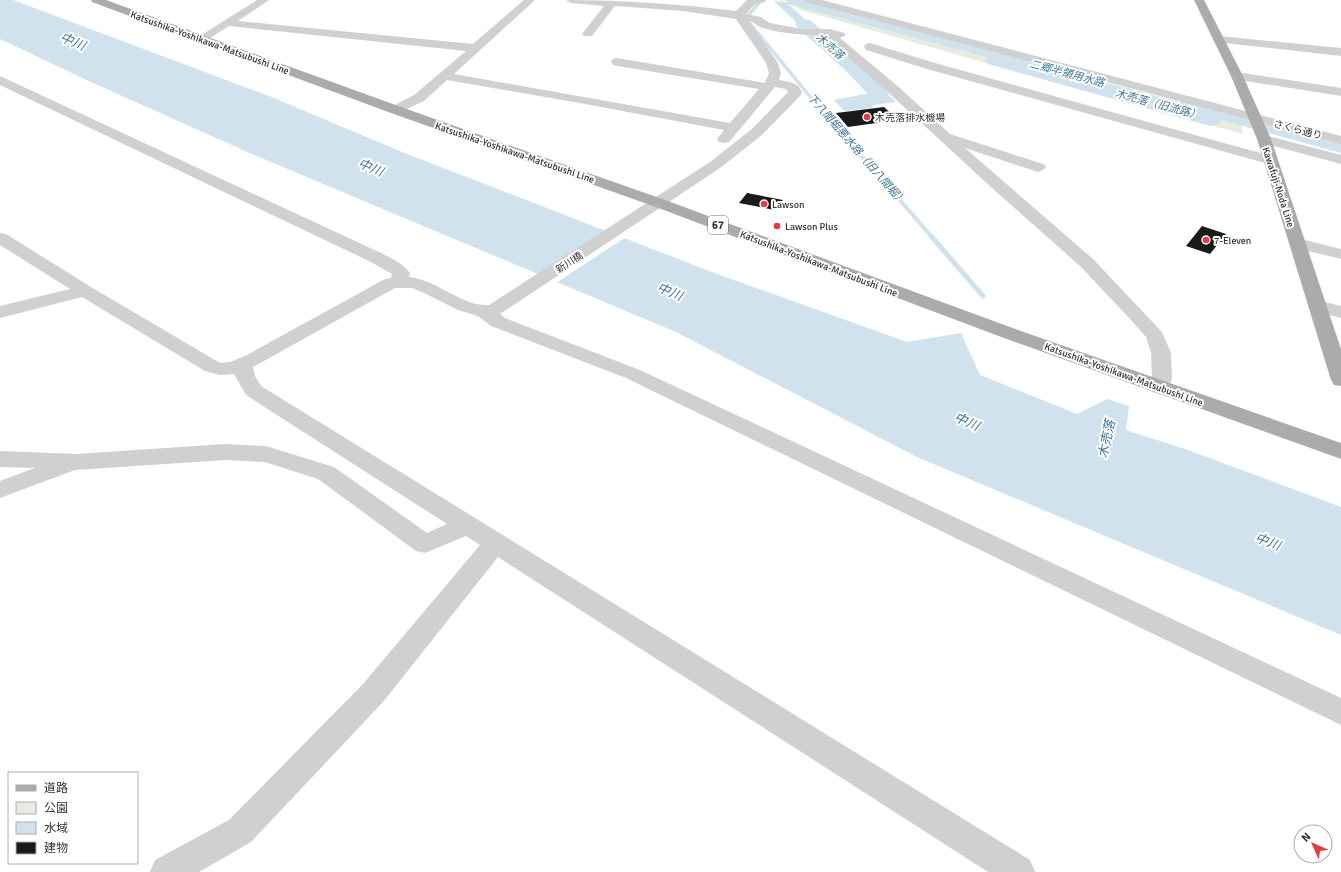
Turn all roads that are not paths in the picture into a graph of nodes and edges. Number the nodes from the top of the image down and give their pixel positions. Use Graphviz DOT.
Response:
graph roads {
  1 [pos="264,0"];
  2 [pos="530,0"];
  3 [pos="571,0"];
  4 [pos="758,0"];
  5 [pos="810,0"];
  6 [pos="1199,0"];
  7 [pos="105,1"];
  8 [pos="612,3"];
  9 [pos="739,15"];
  10 [pos="228,23"];
  11 [pos="588,34"];
  12 [pos="201,39"];
  13 [pos="884,40"];
  14 [pos="1219,40"];
  15 [pos="859,47"];
  16 [pos="476,48"];
  17 [pos="1341,52"];
  18 [pos="617,62"];
  19 [pos="444,76"];
  20 [pos="1237,76"];
  21 [pos="0,80"];
  22 [pos="770,84"];
  23 [pos="1341,92"];
  24 [pos="396,110"];
  25 [pos="1257,120"];
  26 [pos="734,128"];
  27 [pos="943,136"];
  28 [pos="1264,138"];
  29 [pos="1341,140"];
  30 [pos="722,141"];
  31 [pos="1270,160"];
  32 [pos="1341,160"];
  33 [pos="1038,167"];
  34 [pos="659,203"];
  35 [pos="0,238"];
  36 [pos="1297,244"];
  37 [pos="1341,254"];
  38 [pos="399,282"];
  39 [pos="84,291"];
  40 [pos="1317,306"];
  41 [pos="493,309"];
  42 [pos="0,312"];
  43 [pos="1341,312"];
  44 [pos="242,365"];
  45 [pos="1341,377"];
  46 [pos="1159,387"];
  47 [pos="1341,449"];
  48 [pos="0,459"];
  49 [pos="76,462"];
  50 [pos="0,490"];
  51 [pos="466,526"];
  52 [pos="495,544"];
  53 [pos="1341,712"];
  54 [pos="166,872"];
  55 [pos="1018,872"];
  1 -- 10 [label="street"];
  2 -- 16 [label="street"];
  3 -- 8 [label="street"];
  4 -- 9 [label="street"];
  5 -- 25 [label="street, さくら通り"];
  6 -- 14 [label="main road, Kawafuji-Noda Line"];
  7 -- 12 [label="main road, Katsushika-Yoshikawa-Matsubushi Line / 67"];
  8 -- 9 [label="street"];
  8 -- 11 [label="street"];
  9 -- 15 [label="street"];
  9 -- 22 [label="street"];
  10 -- 12 [label="street"];
  10 -- 16 [label="street"];
  12 -- 24 [label="main road, Katsushika-Yoshikawa-Matsubushi Line / 67"];
  13 -- 15 [label="street"];
  14 -- 17 [label="street"];
  14 -- 20 [label="main road, Kawafuji-Noda Line"];
  15 -- 27 [label="street"];
  15 -- 31 [label="street"];
  16 -- 19 [label="street"];
  18 -- 22 [label="street"];
  19 -- 24 [label="street"];
  19 -- 26 [label="street"];
  20 -- 23 [label="street"];
  20 -- 25 [label="main road, Kawafuji-Noda Line"];
  21 -- 38 [label="street"];
  22 -- 26 [label="street"];
  22 -- 34 [label="street, 新川橋"];
  24 -- 34 [label="main road, Katsushika-Yoshikawa-Matsubushi Line / 67"];
  25 -- 28 [label="main road, Kawafuji-Noda Line"];
  25 -- 29 [label="street, さくら通り"];
  26 -- 30 [label="street"];
  27 -- 33 [label="street"];
  27 -- 46 [label="street"];
  28 -- 31 [label="main road, Kawafuji-Noda Line"];
  28 -- 32 [label="street"];
  31 -- 36 [label="main road, Kawafuji-Noda Line"];
  34 -- 41 [label="street, 新川橋"];
  34 -- 46 [label="main road, Katsushika-Yoshikawa-Matsubushi Line / 67"];
  35 -- 39 [label="street"];
  36 -- 37 [label="street"];
  36 -- 40 [label="main road, Kawafuji-Noda Line"];
  38 -- 41 [label="street"];
  38 -- 44 [label="street"];
  39 -- 42 [label="street"];
  39 -- 44 [label="street"];
  40 -- 43 [label="street"];
  40 -- 45 [label="main road, Kawafuji-Noda Line"];
  41 -- 53 [label="street"];
  44 -- 51 [label="street"];
  46 -- 47 [label="main road, Katsushika-Yoshikawa-Matsubushi Line / 67"];
  48 -- 49 [label="street"];
  49 -- 50 [label="street"];
  49 -- 51 [label="street"];
  51 -- 52 [label="street"];
  52 -- 54 [label="street"];
  52 -- 55 [label="street"];
}
